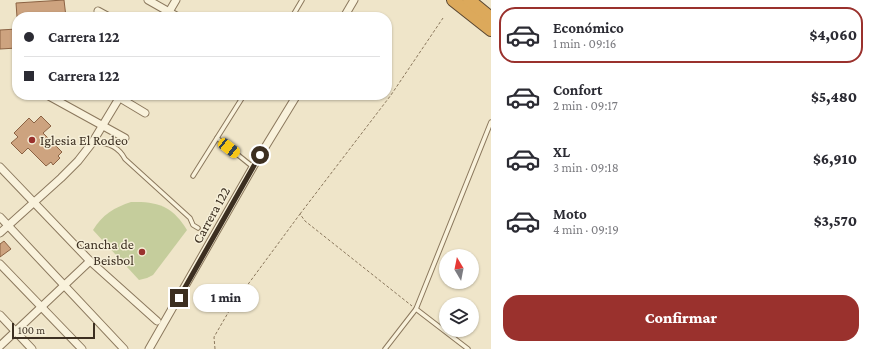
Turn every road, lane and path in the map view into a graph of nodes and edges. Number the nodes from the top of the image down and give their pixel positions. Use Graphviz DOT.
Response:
graph roads {
  1 [pos="148,0"];
  2 [pos="176,0"];
  3 [pos="302,0"];
  4 [pos="354,0"];
  5 [pos="453,0"];
  6 [pos="469,0"];
  7 [pos="98,10"];
  8 [pos="101,12"];
  9 [pos="165,12"];
  10 [pos="169,12"];
  11 [pos="295,12"];
  12 [pos="347,12"];
  13 [pos="444,18"];
  14 [pos="491,18"];
  15 [pos="491,30"];
  16 [pos="392,94"];
  17 [pos="56,100"];
  18 [pos="116,100"];
  19 [pos="125,100"];
  20 [pos="241,100"];
  21 [pos="294,100"];
  22 [pos="387,100"];
  23 [pos="146,113"];
  24 [pos="491,122"];
  25 [pos="103,126"];
  26 [pos="125,138"];
  27 [pos="217,138"];
  28 [pos="92,143"];
  29 [pos="0,167"];
  30 [pos="253,167"];
  31 [pos="193,176"];
  32 [pos="34,202"];
  33 [pos="300,214"];
  34 [pos="0,217"];
  35 [pos="8,226"];
  36 [pos="198,228"];
  37 [pos="0,233"];
  38 [pos="90,261"];
  39 [pos="0,264"];
  40 [pos="64,286"];
  41 [pos="42,307"];
  42 [pos="416,309"];
  43 [pos="0,314"];
  44 [pos="157,321"];
  45 [pos="16,331"];
  46 [pos="0,346"];
  47 [pos="463,348"];
  48 [pos="32,349"];
  49 [pos="82,349"];
  50 [pos="124,349"];
  51 [pos="149,349"];
  52 [pos="215,349"];
  53 [pos="385,349"];
  54 [pos="468,349"];
  1 -- 9 [label="street"];
  2 -- 10 [label="street"];
  3 -- 11 [label="lane"];
  4 -- 12 [label="street"];
  5 -- 15 [label="highway"];
  6 -- 14 [label="highway"];
  7 -- 8 [label="street"];
  13 -- 16 [label="path"];
  17 -- 25 [label="street"];
  18 -- 25 [label="street"];
  19 -- 23 [label="street"];
  20 -- 27 [label="lane"];
  21 -- 30 [label="street, Carrera 122"];
  22 -- 33 [label="path"];
  24 -- 42 [label="lane"];
  25 -- 26 [label="street"];
  25 -- 28 [label="street"];
  27 -- 30 [label="lane"];
  27 -- 31 [label="lane"];
  28 -- 32 [label="street"];
  28 -- 36 [label="lane"];
  29 -- 32 [label="street"];
  30 -- 51 [label="street, Carrera 122"];
  32 -- 35 [label="street"];
  32 -- 38 [label="street"];
  33 -- 42 [label="path"];
  33 -- 52 [label="path"];
  34 -- 35 [label="street"];
  35 -- 37 [label="street"];
  35 -- 40 [label="street"];
  38 -- 40 [label="street"];
  38 -- 44 [label="street"];
  39 -- 41 [label="street"];
  40 -- 41 [label="street"];
  40 -- 50 [label="street"];
  41 -- 45 [label="street"];
  41 -- 49 [label="street"];
  42 -- 47 [label="lane"];
  42 -- 53 [label="lane"];
  43 -- 45 [label="street"];
  45 -- 46 [label="street"];
  45 -- 48 [label="street"];
  47 -- 54 [label="lane"];
}
